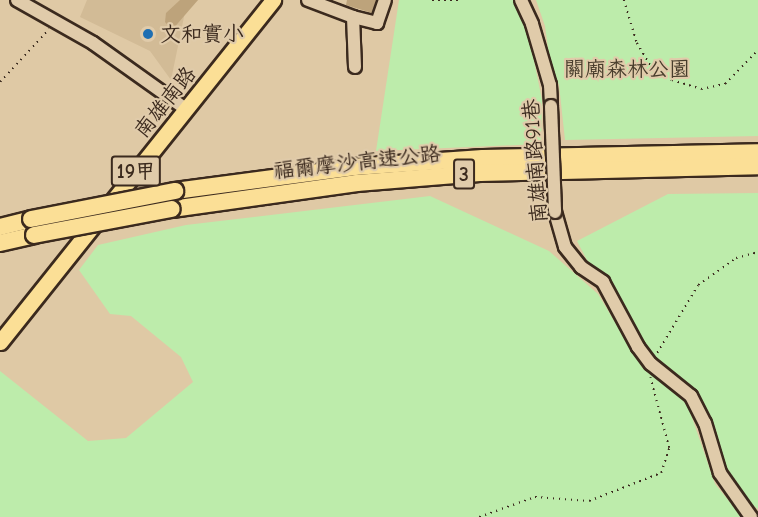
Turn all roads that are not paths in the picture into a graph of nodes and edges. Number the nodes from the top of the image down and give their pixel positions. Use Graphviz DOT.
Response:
graph roads {
  1 [pos="17,0"];
  2 [pos="273,0"];
  3 [pos="308,0"];
  4 [pos="385,0"];
  5 [pos="521,0"];
  6 [pos="353,18"];
  7 [pos="355,67"];
  8 [pos="186,110"];
  9 [pos="758,152"];
  10 [pos="758,166"];
  11 [pos="0,227"];
  12 [pos="32,227"];
  13 [pos="0,243"];
  14 [pos="0,342"];
  15 [pos="751,517"];
  1 -- 8 [label="street"];
  2 -- 8 [label="main road, 南雄南路 / 19甲"];
  3 -- 6 [label="street"];
  4 -- 6 [label="street"];
  5 -- 15 [label="street, 南雄南路91巷, bridge"];
  6 -- 7 [label="street"];
  8 -- 14 [label="main road, 南雄南路 / 19甲"];
  9 -- 12 [label="highway, 福爾摩沙高速公路 / 3, bridge"];
  10 -- 12 [label="highway, 福爾摩沙高速公路 / 3, bridge"];
  11 -- 12 [label="highway, 福爾摩沙高速公路 / 3"];
  12 -- 13 [label="highway, 福爾摩沙高速公路 / 3"];
}
